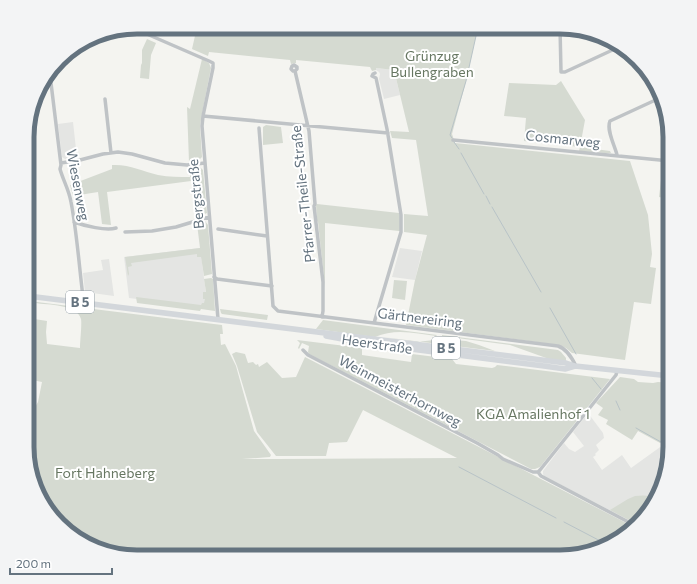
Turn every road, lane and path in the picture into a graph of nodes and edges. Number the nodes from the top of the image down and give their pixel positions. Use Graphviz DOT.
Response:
graph roads {
  1 [pos="147,34"];
  2 [pos="560,34"];
  3 [pos="614,49"];
  4 [pos="295,71"];
  5 [pos="376,78"];
  6 [pos="52,79"];
  7 [pos="105,99"];
  8 [pos="656,100"];
  9 [pos="203,116"];
  10 [pos="308,126"];
  11 [pos="259,128"];
  12 [pos="388,133"];
  13 [pos="453,140"];
  14 [pos="111,153"];
  15 [pos="617,155"];
  16 [pos="663,159"];
  17 [pos="61,163"];
  18 [pos="205,163"];
  19 [pos="209,217"];
  20 [pos="74,222"];
  21 [pos="116,228"];
  22 [pos="218,229"];
  23 [pos="125,232"];
  24 [pos="267,236"];
  25 [pos="214,277"];
  26 [pos="272,286"];
  27 [pos="34,297"];
  28 [pos="83,302"];
  29 [pos="322,316"];
  30 [pos="218,320"];
  31 [pos="374,323"];
  32 [pos="303,350"];
  33 [pos="576,366"];
  34 [pos="617,371"];
  35 [pos="663,374"];
  36 [pos="538,472"];
  37 [pos="630,523"];
  1 -- 9 [label="street, Bergstraße"];
  2 -- 3 [label="street"];
  4 -- 10 [label="street, Pfarrer-Theile-Straße"];
  5 -- 12 [label="street"];
  6 -- 17 [label="street, Wiesenweg"];
  7 -- 14 [label="street"];
  8 -- 15 [label="street"];
  9 -- 10 [label="street"];
  9 -- 18 [label="street, Bergstraße"];
  10 -- 12 [label="street"];
  10 -- 29 [label="street, Pfarrer-Theile-Straße"];
  11 -- 24 [label="street, Gärtnereiring"];
  12 -- 31 [label="street"];
  13 -- 15 [label="street, Cosmarweg"];
  14 -- 17 [label="street"];
  14 -- 18 [label="street"];
  15 -- 16 [label="street, Cosmarweg"];
  17 -- 20 [label="street, Wiesenweg"];
  18 -- 19 [label="street, Bergstraße"];
  19 -- 23 [label="street"];
  19 -- 25 [label="street, Bergstraße"];
  20 -- 21 [label="street"];
  20 -- 28 [label="street, Wiesenweg"];
  22 -- 24 [label="street"];
  24 -- 26 [label="street, Gärtnereiring"];
  25 -- 26 [label="street"];
  25 -- 30 [label="street, Bergstraße"];
  26 -- 29 [label="street, Gärtnereiring"];
  27 -- 28 [label="main road, Heerstraße / B 5"];
  28 -- 30 [label="main road, Heerstraße / B 5"];
  29 -- 31 [label="street, Gärtnereiring"];
  30 -- 33 [label="main road, Heerstraße / B 5"];
  31 -- 33 [label="street, Gärtnereiring"];
  32 -- 36 [label="street, Weinmeisterhornweg"];
  33 -- 34 [label="main road, Heerstraße / B 5"];
  34 -- 35 [label="main road, Heerstraße / B 5"];
  34 -- 36 [label="street"];
  36 -- 37 [label="street, Weinmeisterhornweg"];
}
